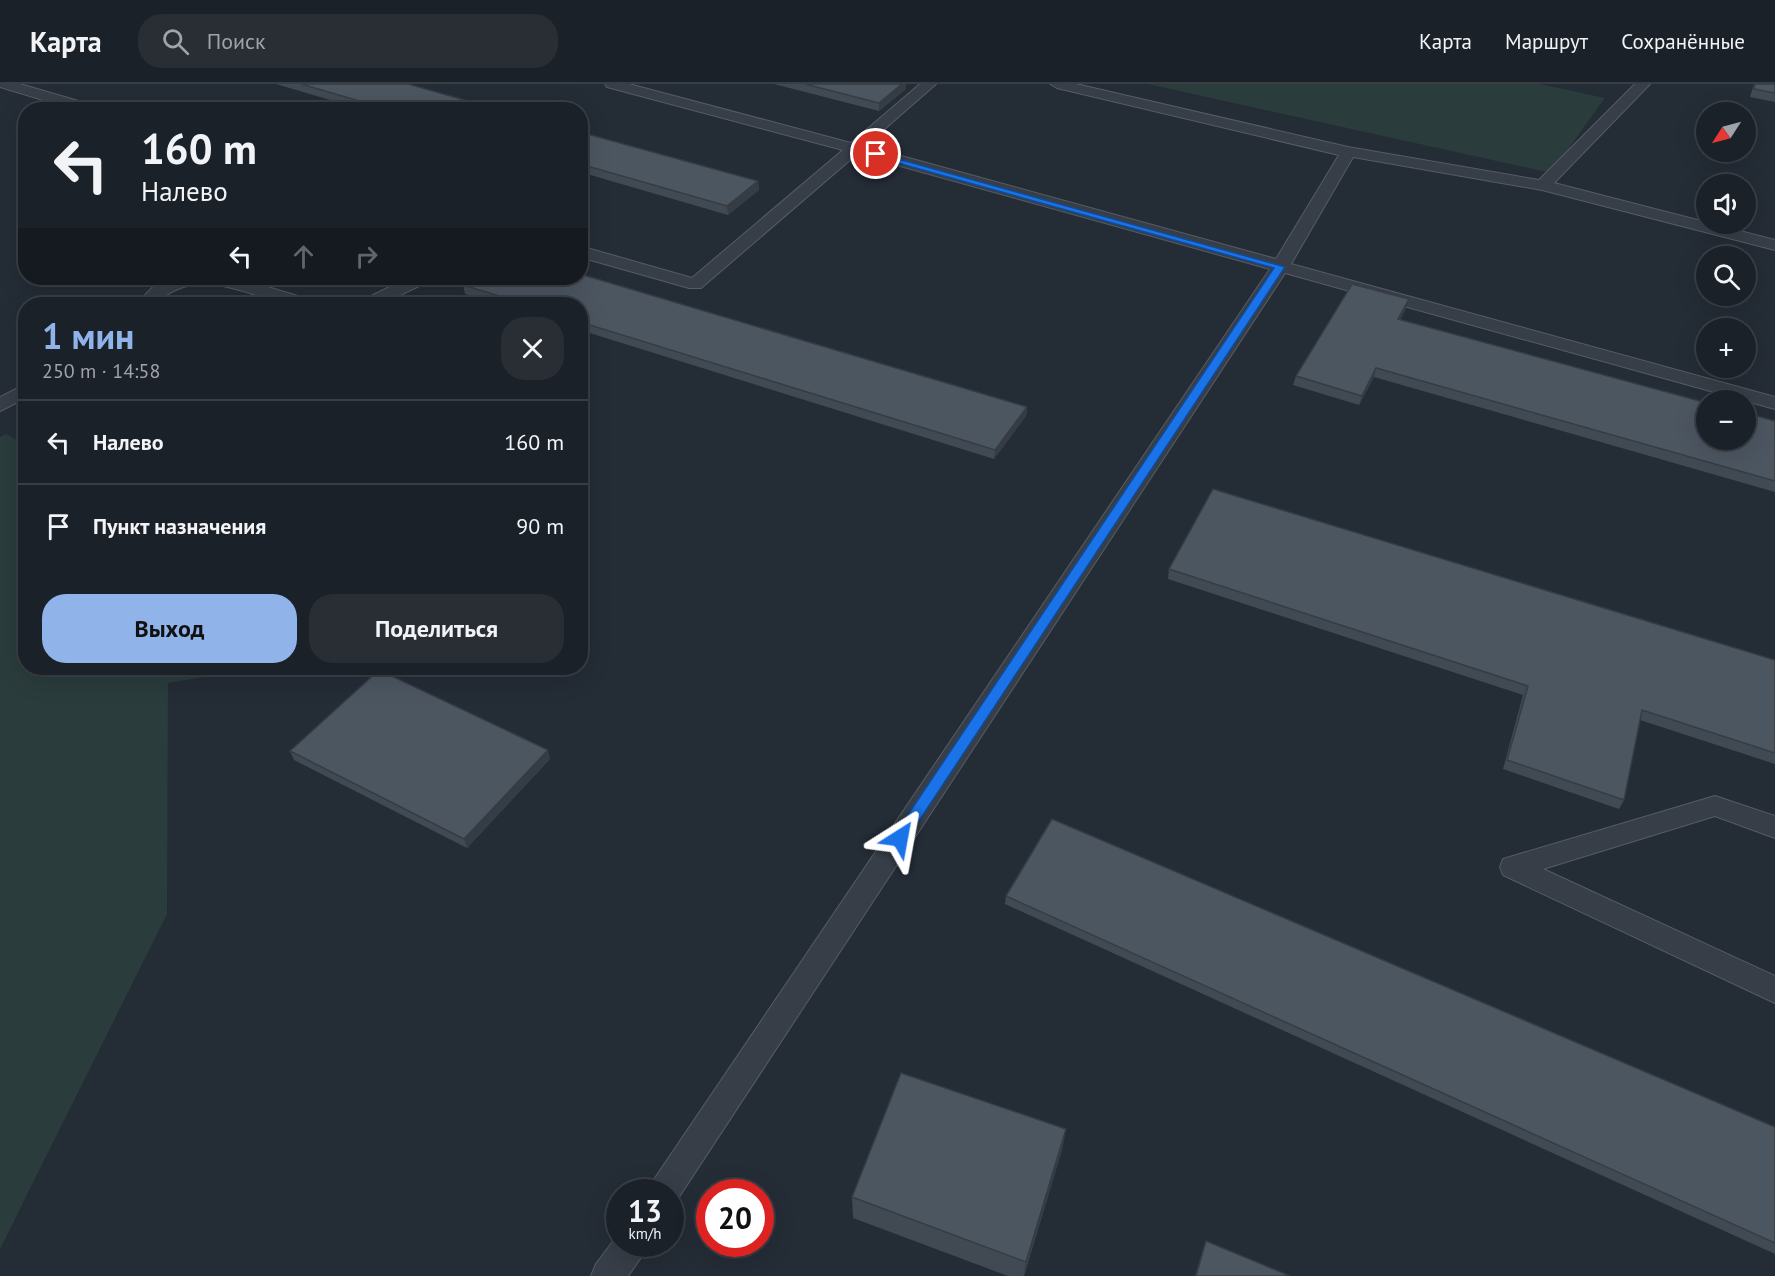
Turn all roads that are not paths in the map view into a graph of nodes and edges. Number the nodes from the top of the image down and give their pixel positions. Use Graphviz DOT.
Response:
graph roads {
  1 [pos="4,84"];
  2 [pos="612,84"];
  3 [pos="929,84"];
  4 [pos="1058,84"];
  5 [pos="1643,84"];
  6 [pos="66,102"];
  7 [pos="854,148"];
  8 [pos="1348,152"];
  9 [pos="1543,185"];
  10 [pos="1775,245"];
  11 [pos="588,253"];
  12 [pos="1280,267"];
  13 [pos="176,285"];
  14 [pos="244,285"];
  15 [pos="407,285"];
  16 [pos="153,297"];
  17 [pos="282,297"];
  18 [pos="383,297"];
  19 [pos="18,395"];
  20 [pos="1775,403"];
  21 [pos="0,405"];
  22 [pos="1775,827"];
  23 [pos="1775,990"];
  24 [pos="673,1179"];
  25 [pos="621,1257"];
  26 [pos="608,1276"];
  1 -- 6 [label="lane"];
  2 -- 7 [label="lane"];
  3 -- 7 [label="lane"];
  4 -- 8 [label="lane"];
  5 -- 9 [label="lane"];
  7 -- 11 [label="lane"];
  7 -- 12 [label="lane"];
  8 -- 9 [label="lane"];
  8 -- 12 [label="lane"];
  9 -- 10 [label="lane"];
  12 -- 20 [label="lane"];
  12 -- 24 [label="lane"];
  13 -- 16 [label="lane"];
  14 -- 17 [label="lane"];
  15 -- 18 [label="lane"];
  19 -- 21 [label="lane"];
  22 -- 23 [label="lane"];
  25 -- 26 [label="lane"];
}
